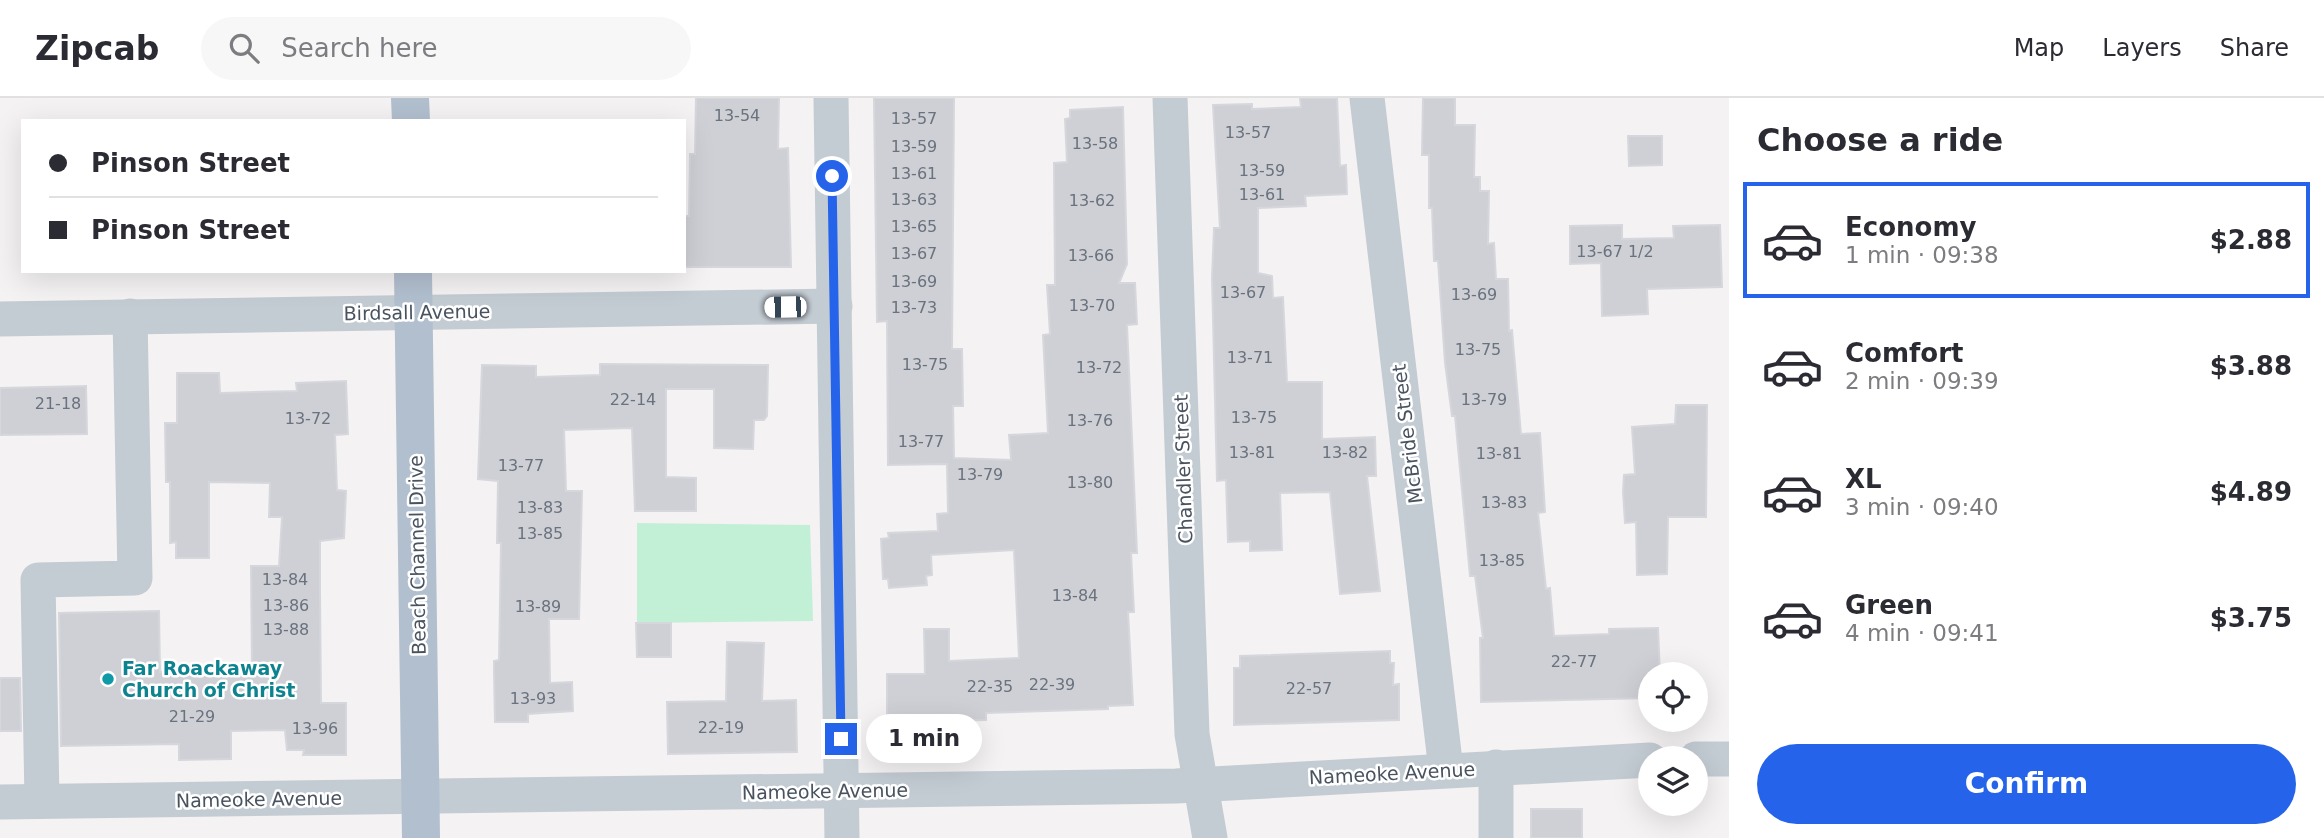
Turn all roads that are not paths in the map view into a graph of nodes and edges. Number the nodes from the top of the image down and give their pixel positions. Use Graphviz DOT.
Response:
graph roads {
  1 [pos="410,98"];
  2 [pos="831,98"];
  3 [pos="1170,98"];
  4 [pos="1367,98"];
  5 [pos="411,119"];
  6 [pos="413,273"];
  7 [pos="835,306"];
  8 [pos="414,313"];
  9 [pos="130,316"];
  10 [pos="0,319"];
  11 [pos="1729,758"];
  12 [pos="1708,759"];
  13 [pos="1638,761"];
  14 [pos="1496,767"];
  15 [pos="1446,770"];
  16 [pos="1201,785"];
  17 [pos="841,791"];
  18 [pos="421,796"];
  19 [pos="41,801"];
  20 [pos="0,802"];
  21 [pos="421,838"];
  22 [pos="842,838"];
  23 [pos="1210,838"];
  24 [pos="1496,838"];
  1 -- 5 [label="main road"];
  2 -- 7 [label="street"];
  3 -- 16 [label="street, Chandler Street"];
  4 -- 15 [label="street, McBride Street"];
  6 -- 8 [label="main road, Beach Channel Drive"];
  7 -- 8 [label="street, Birdsall Avenue"];
  7 -- 17 [label="street"];
  8 -- 9 [label="street, Birdsall Avenue"];
  8 -- 18 [label="main road, Beach Channel Drive"];
  9 -- 10 [label="street, Birdsall Avenue"];
  9 -- 19 [label="street"];
  11 -- 12 [label="street"];
  13 -- 14 [label="street, Nameoke Avenue"];
  14 -- 15 [label="street, Nameoke Avenue"];
  14 -- 24 [label="street"];
  15 -- 16 [label="street, Nameoke Avenue"];
  16 -- 17 [label="street, Nameoke Avenue"];
  16 -- 23 [label="street, Chandler Street"];
  17 -- 18 [label="street, Nameoke Avenue"];
  17 -- 22 [label="street"];
  18 -- 19 [label="street, Nameoke Avenue"];
  18 -- 21 [label="main road, Beach Channel Drive"];
  19 -- 20 [label="street, Nameoke Avenue"];
}
